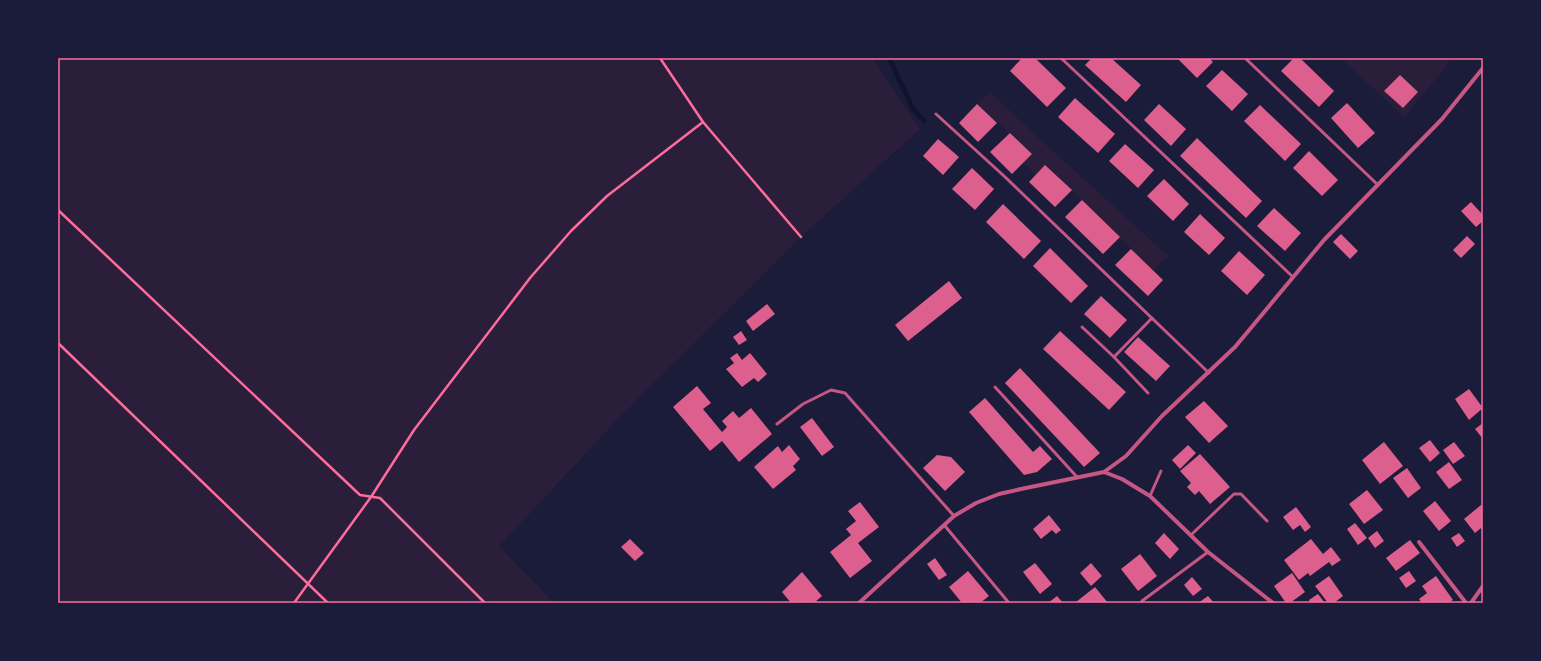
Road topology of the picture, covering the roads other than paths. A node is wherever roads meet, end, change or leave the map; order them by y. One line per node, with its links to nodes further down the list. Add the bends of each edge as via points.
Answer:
1 (1061, 58): 6 (lane)
2 (1245, 58): 5 (lane)
3 (1483, 68): 5 (street, via 1442,119)
4 (936, 114): 7 (lane)
5 (1378, 185): 6 (street)
6 (1293, 277): 10 (street, via 1235,347)
7 (1152, 318): 9 (lane); 10 (lane)
8 (1082, 327): 9 (lane)
9 (1114, 357): 12 (lane)
10 (1209, 373): 15 (street, via 1162,416 1126,456)
11 (995, 387): 16 (lane)
12 (1148, 393)
13 (777, 424): 18 (lane, via 803,404 831,390 845,393)
14 (1161, 471): 17 (lane)
15 (1104, 472): 16 (street); 17 (street, via 1122,479)
16 (1077, 477): 18 (street, via 999,494 976,503)
17 (1150, 496): 21 (street)
18 (954, 516): 20 (street)
19 (1267, 521): 21 (lane, via 1241,494 1234,494)
20 (945, 526): 26 (street); 27 (lane)
21 (1192, 534): 23 (street)
22 (1420, 542): 29 (street)
23 (1208, 552): 25 (lane); 28 (street)
24 (1483, 586): 30 (street)
25 (1142, 601)
26 (859, 603)
27 (1009, 603)
28 (1273, 603)
29 (1466, 603)
30 (1471, 603)

